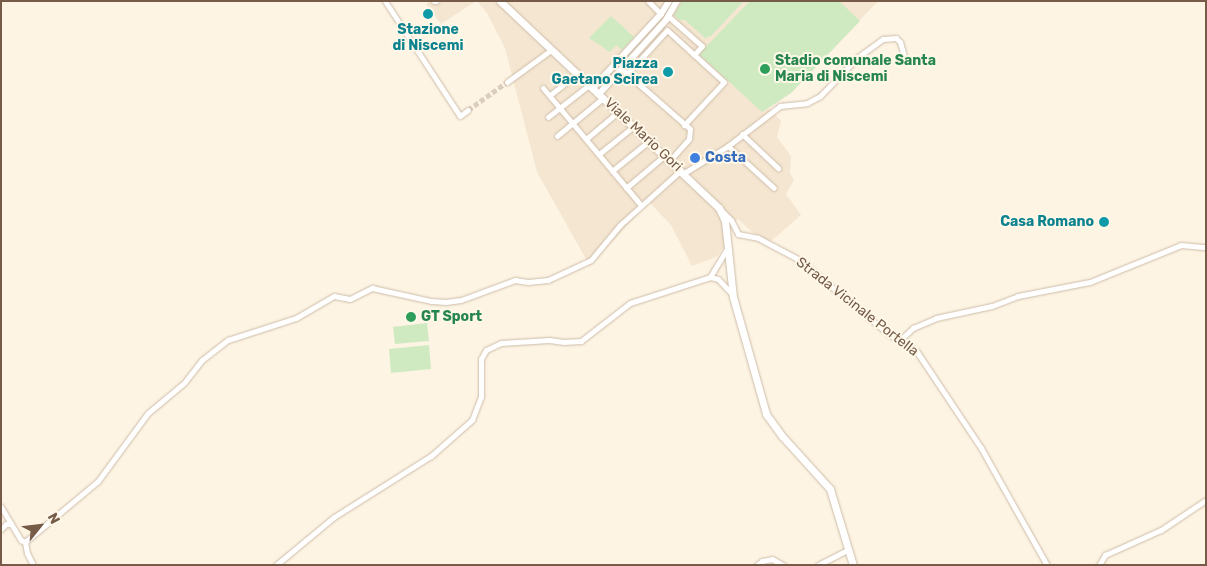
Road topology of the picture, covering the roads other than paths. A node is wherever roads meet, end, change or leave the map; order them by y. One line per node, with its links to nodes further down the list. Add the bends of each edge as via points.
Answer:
1 (385, 1): 18 (street, via 460,116)
2 (500, 1): 7 (main road, Viale Mario Gori)
3 (648, 1): 6 (street)
4 (669, 1): 6 (street)
5 (677, 1): 6 (street)
6 (665, 15): 8 (street, via 702,46); 10 (street); 13 (street)
7 (552, 50): 11 (main road, Viale Mario Gori); 12 (street)
8 (694, 55): 10 (street, via 667,30); 22 (street, via 724,82)
9 (904, 56): 24 (street, via 896,38 883,39 858,57 820,96 807,104 780,106)
10 (624, 71): 16 (street); 22 (street)
11 (577, 74): 13 (main road, Viale Mario Gori); 15 (street)
12 (507, 82)
13 (591, 86): 16 (main road, Viale Mario Gori); 17 (street)
14 (544, 88): 15 (street)
15 (550, 96): 17 (street)
16 (601, 96): 19 (main road, Viale Mario Gori); 21 (street)
17 (560, 108): 20 (street); 21 (street)
18 (468, 110)
19 (618, 112): 23 (main road, Viale Mario Gori); 26 (street)
20 (548, 117)
21 (573, 123): 25 (street); 26 (street)
22 (684, 125): 30 (street, via 690,129 689,139)
23 (634, 126): 27 (main road, Viale Mario Gori); 29 (street)
24 (742, 134): 28 (street); 31 (street)
25 (557, 136)
26 (586, 139): 29 (street)
27 (649, 141): 30 (main road, Viale Mario Gori); 32 (street)
28 (728, 146): 33 (street); 35 (street)
29 (599, 154): 32 (street)
30 (668, 158): 33 (main road, Viale Mario Gori); 34 (street)
31 (778, 168)
32 (612, 171): 34 (street)
33 (682, 172): 36 (street); 37 (main road, Viale Mario Gori)
34 (626, 188): 36 (street)
35 (774, 188)
36 (641, 205): 47 (street, via 591,260 548,280 515,280 461,300 446,302 372,288 350,299 334,296 296,318 228,340 202,360 184,383 148,413 98,481)
37 (719, 208): 38 (main road, via 725,221); 42 (street, Strada Vicinale Portella, via 731,220 738,234 758,238 798,259)
38 (728, 247): 40 (street); 41 (main road)
39 (1206, 247): 42 (street, via 1181,245 1090,282 1018,296 992,306 928,320)
40 (710, 277): 41 (street, via 718,279); 50 (street, via 630,303 581,341 501,343 486,350 481,359 482,397 472,420 431,456 334,517)
41 (733, 296): 48 (main road, via 766,414 830,489)
42 (900, 340): 55 (street, Strada Vicinale Portella, via 927,364 981,448)
43 (1206, 500): 56 (street, via 1161,530 1105,555)
44 (1, 507): 45 (street)
45 (11, 524): 46 (street); 47 (street, via 20,540)
46 (1, 528)
47 (25, 542): 49 (street)
48 (848, 550): 53 (street); 54 (main road)
49 (33, 565)
50 (276, 565)
51 (757, 565): 52 (street, via 772,559)
52 (783, 565)
53 (818, 565)
54 (853, 565)
55 (1046, 565)
56 (1099, 565)

